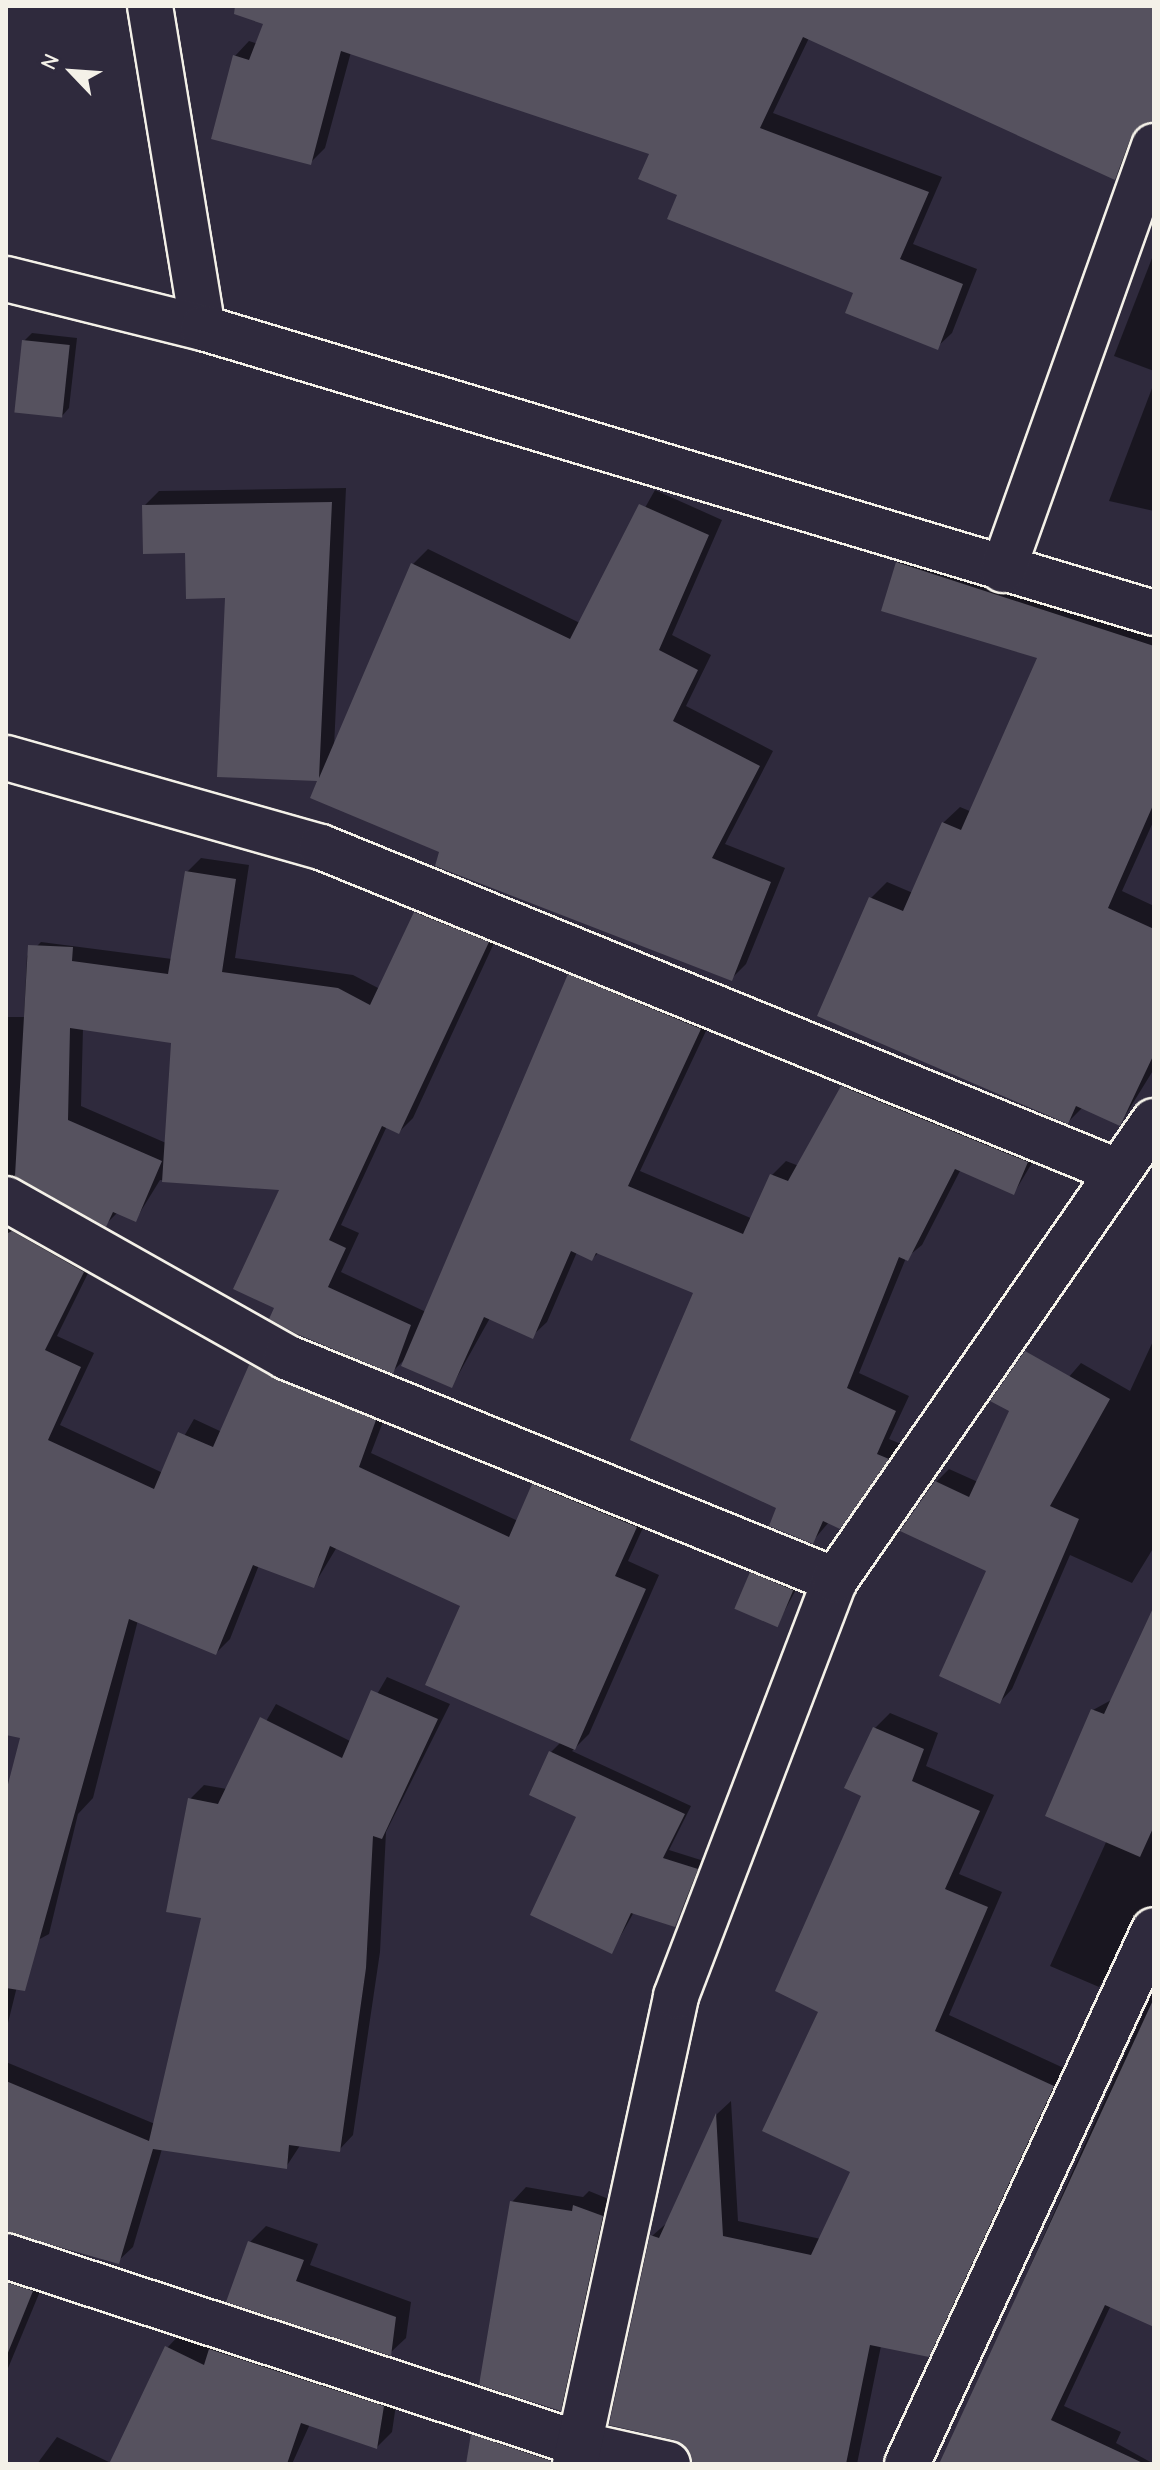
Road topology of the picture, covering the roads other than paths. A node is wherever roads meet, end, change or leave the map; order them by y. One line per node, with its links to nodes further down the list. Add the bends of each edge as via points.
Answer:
1 (150, 6): 4 (street)
2 (1154, 146): 5 (street)
3 (6, 279): 4 (street)
4 (203, 328): 5 (street)
5 (1003, 570): 6 (street)
6 (1154, 613)
7 (6, 758): 9 (street, via 321,847)
8 (1154, 1121): 9 (street)
9 (1117, 1171): 11 (street)
10 (6, 1199): 11 (street, via 286,1357)
11 (835, 1580): 14 (street, via 676,1996)
12 (1154, 1930): 16 (street)
13 (6, 2256): 14 (street)
14 (579, 2454): 15 (street)
15 (668, 2464)
16 (907, 2464)

